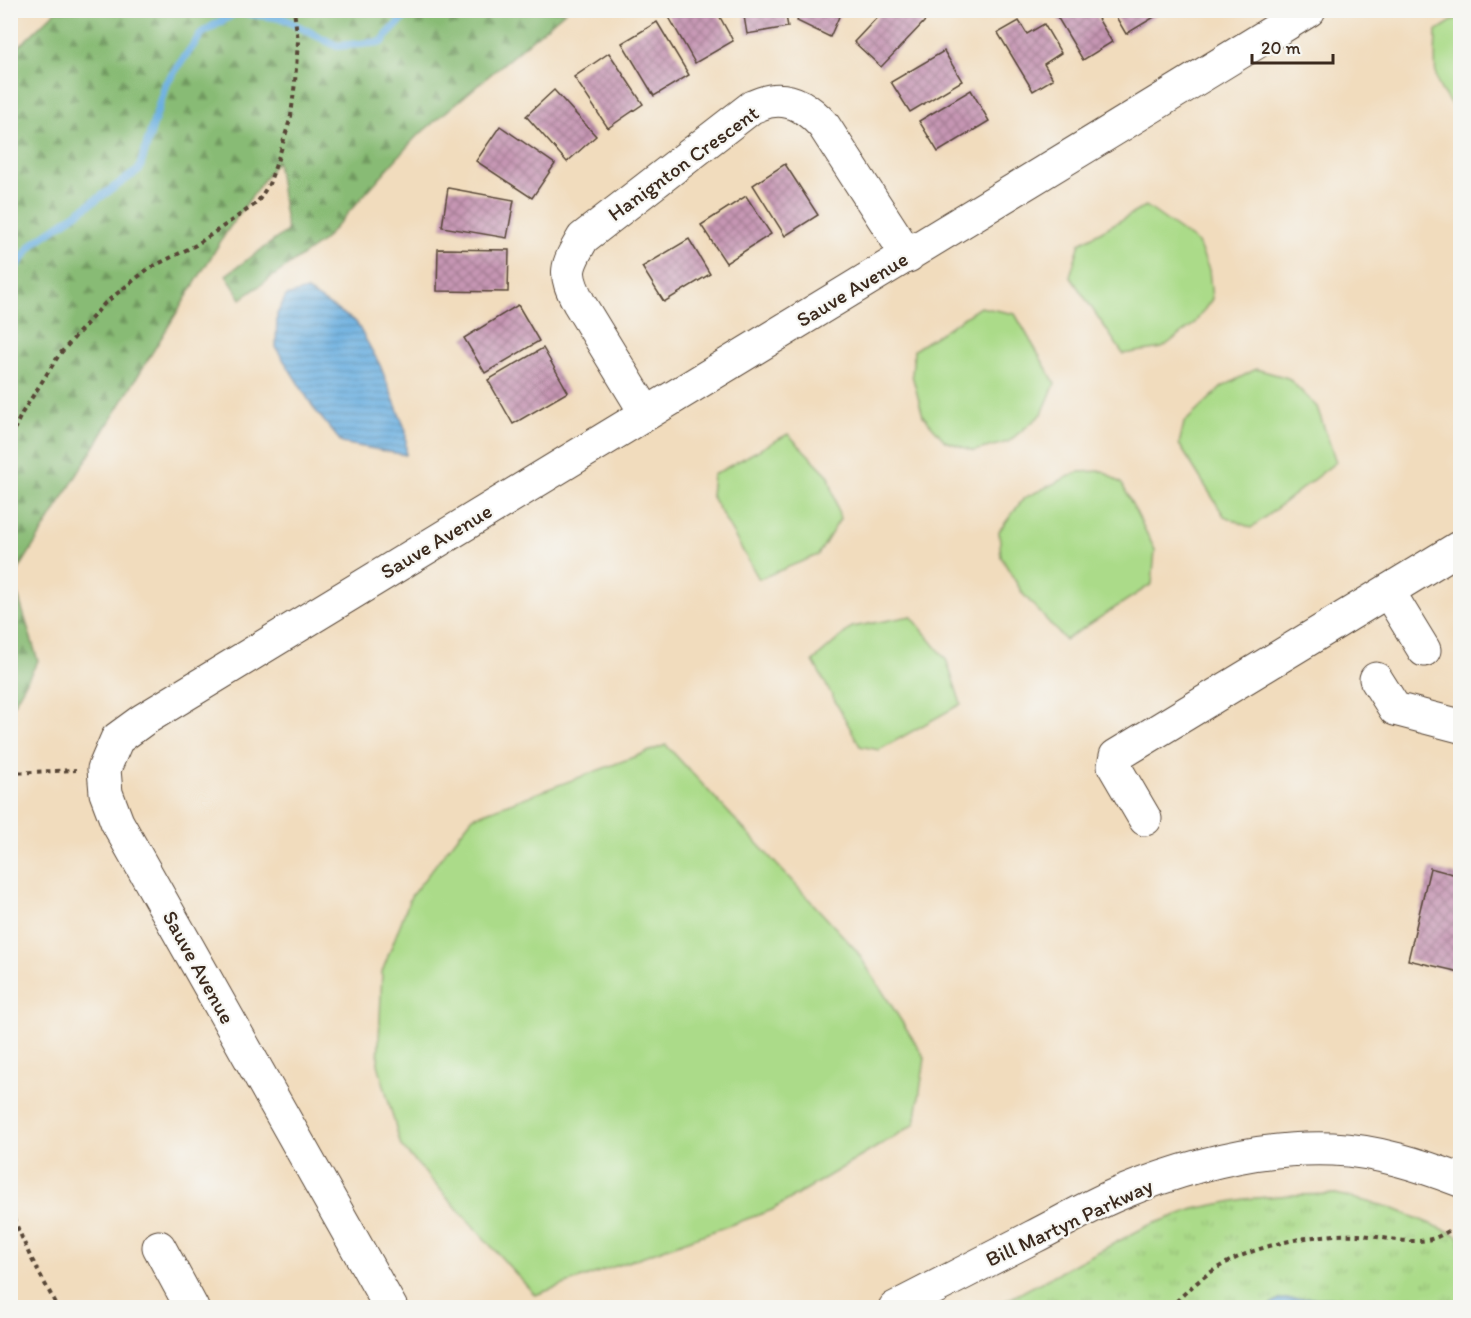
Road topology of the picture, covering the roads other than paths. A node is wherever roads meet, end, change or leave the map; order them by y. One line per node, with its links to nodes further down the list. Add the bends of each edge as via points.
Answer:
1 (1309, 10): 2 (street, Sauve Avenue)
2 (908, 256): 3 (street, Sauve Avenue); 3 (street, Hanignton Crescent, via 812,112 794,102 772,101 752,107 583,238 567,271 579,303)
3 (646, 413): 13 (street, Sauve Avenue, via 143,720 117,739 104,769 106,793 117,822)
4 (1461, 547): 5 (street)
5 (1388, 591): 6 (street); 9 (street, via 1116,756 1114,766)
6 (1424, 650)
7 (1376, 679): 8 (street, via 1395,709)
8 (1461, 726)
9 (1145, 819)
10 (1461, 1180): 14 (street, Bill Martyn Parkway, via 1385,1156 1334,1149 1242,1155 1188,1168 1116,1195)
11 (159, 1247): 12 (street)
12 (192, 1308)
13 (391, 1308)
14 (895, 1308)

